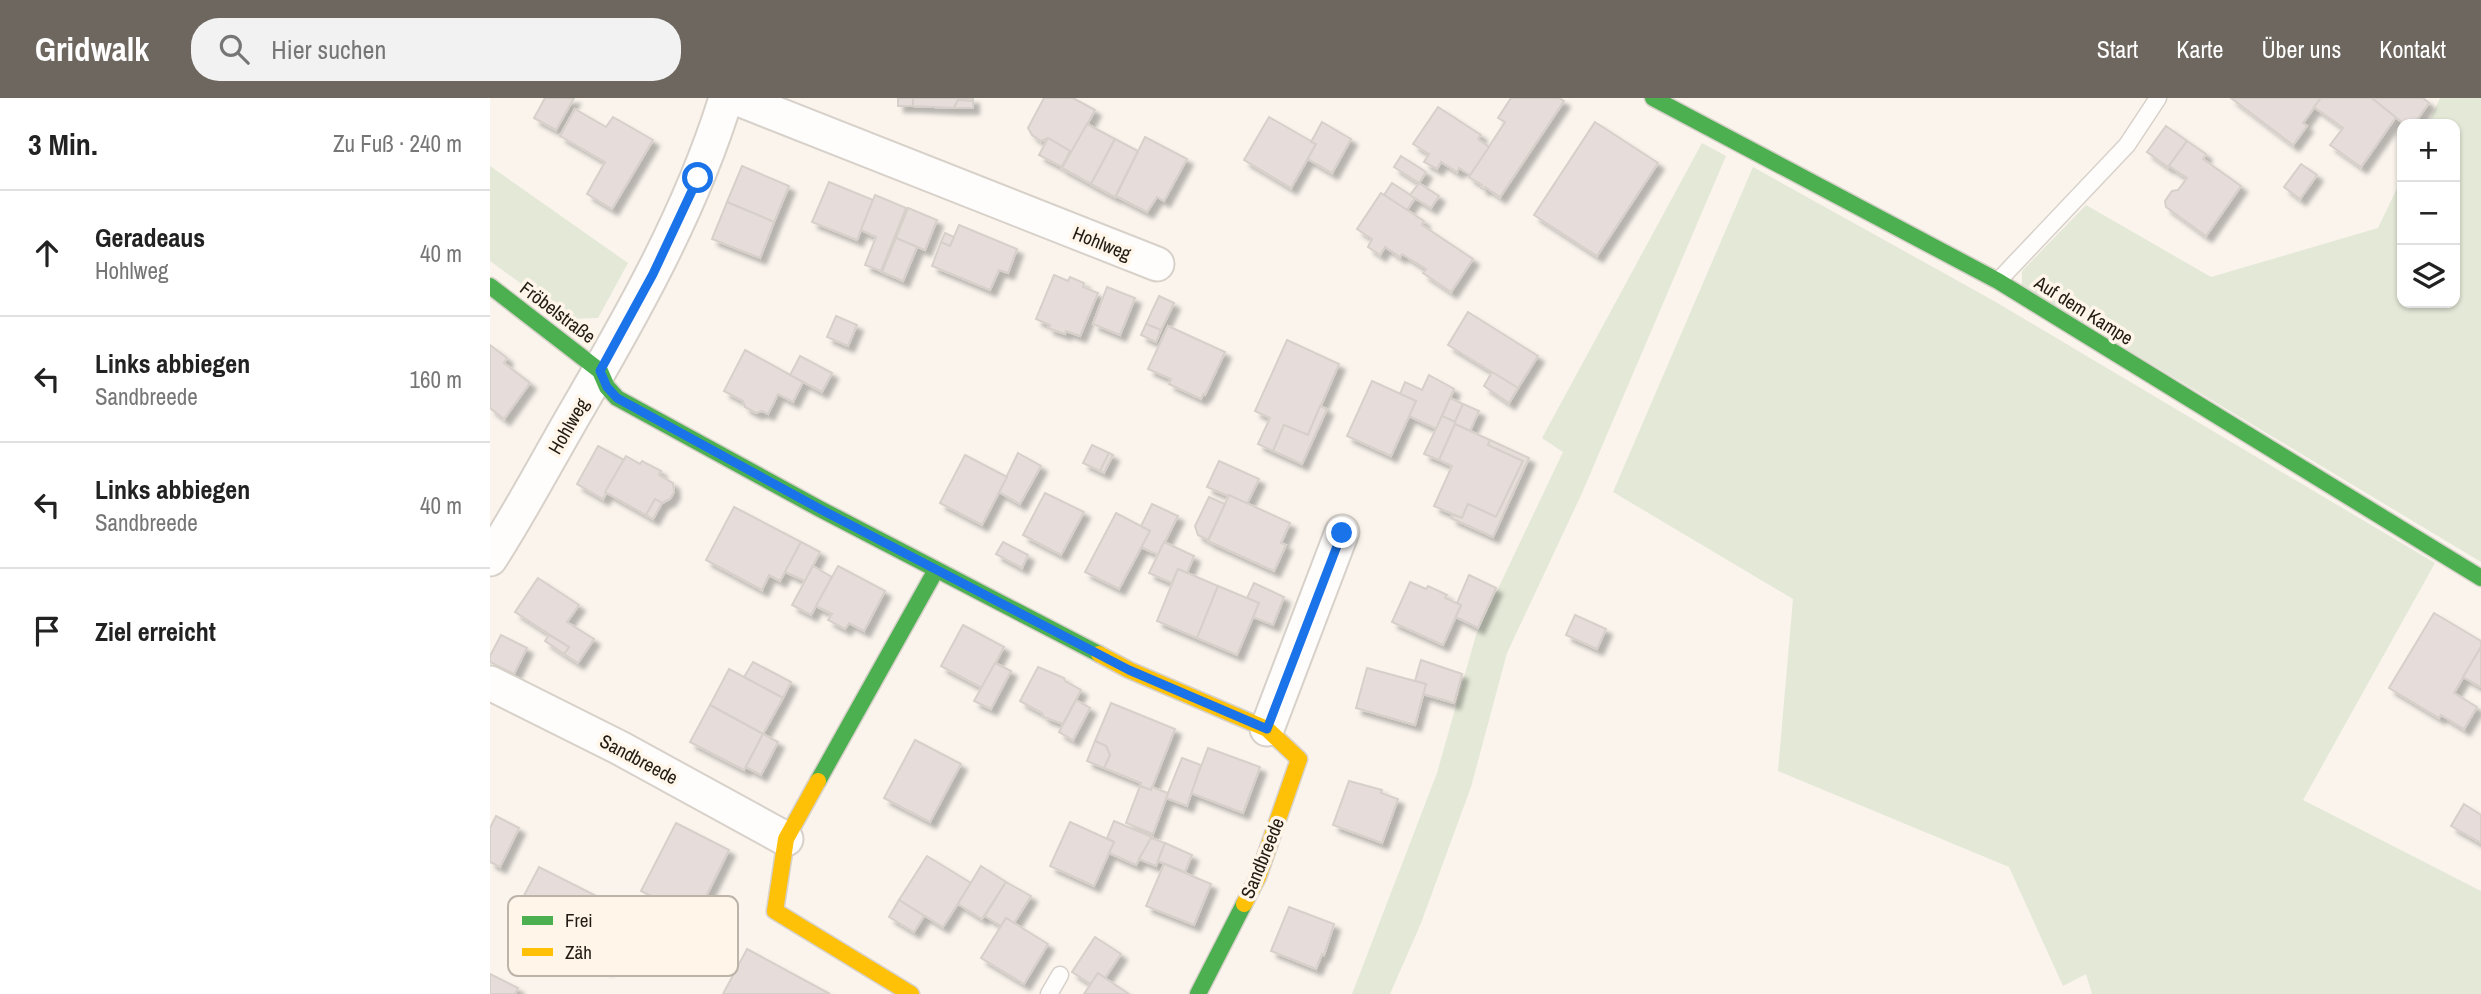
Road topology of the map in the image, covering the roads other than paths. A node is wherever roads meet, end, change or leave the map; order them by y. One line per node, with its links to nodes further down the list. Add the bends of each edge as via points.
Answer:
1 (726, 98): 8 (street, Hohlweg, via 698,178)
2 (736, 98): 5 (street, Hohlweg)
3 (1653, 98): 6 (street, Auf dem Kampe)
4 (2158, 98): 6 (lane, via 2127,145)
5 (1157, 264)
6 (1998, 281): 12 (street, Auf dem Kampe)
7 (490, 286): 8 (street, Fröbelstraße)
8 (600, 371): 10 (street, Hohlweg); 11 (street, Sandbreede, via 617,398)
9 (1342, 533): 14 (street)
10 (490, 559)
11 (936, 570): 14 (street, Sandbreede, via 1129,670); 15 (street)
12 (2481, 579)
13 (490, 683): 15 (street, Sandbreede)
14 (1267, 729): 19 (street, Sandbreede, via 1299,759 1258,877)
15 (786, 839): 17 (street, via 775,911)
16 (1060, 975): 18 (lane)
17 (911, 994)
18 (1049, 994)
19 (1198, 994)

